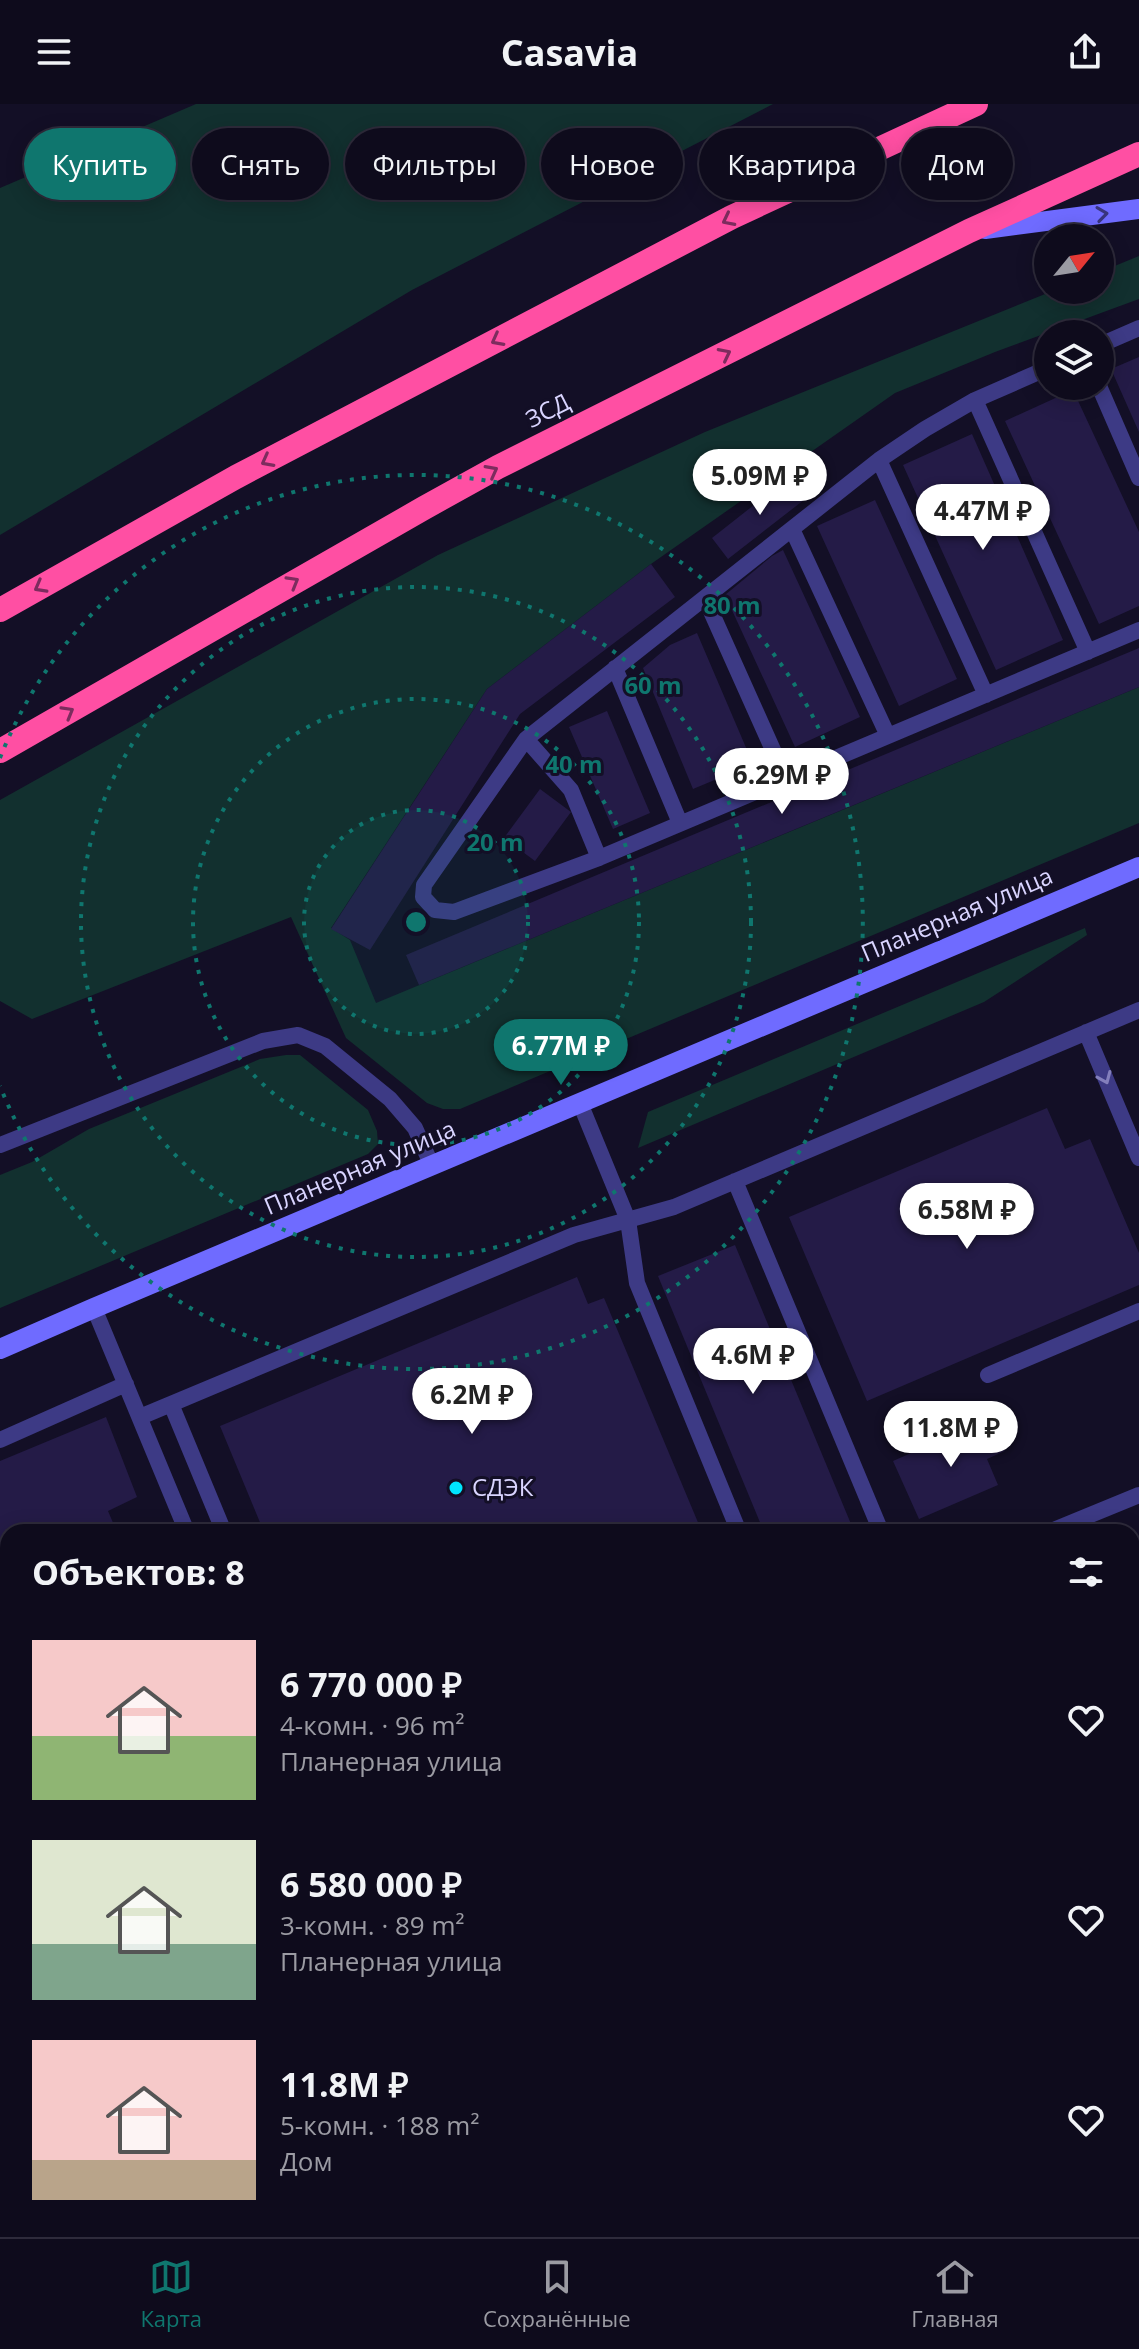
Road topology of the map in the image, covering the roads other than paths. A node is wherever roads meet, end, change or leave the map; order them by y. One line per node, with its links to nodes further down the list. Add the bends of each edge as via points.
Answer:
1 (976, 104): 14 (highway, one-way to 14, via 732,217 236,477)
2 (1139, 154): 4 (highway, ЗСД)
3 (1139, 209): 4 (main road, one-way to 3)
4 (969, 231): 21 (highway, ЗСД, one-way to 4, via 498,467)
5 (1139, 328): 6 (lane)
6 (1114, 339)
7 (1034, 374): 8 (lane)
8 (975, 400): 10 (lane); 16 (lane)
9 (1105, 400): 11 (lane)
10 (879, 460): 12 (lane); 18 (lane)
11 (1139, 478)
12 (792, 529): 13 (lane); 19 (lane)
13 (705, 598): 17 (lane); 22 (lane)
14 (0, 610)
15 (1139, 630): 16 (lane)
16 (1088, 652): 18 (lane)
17 (615, 668): 20 (lane); 23 (lane)
18 (986, 695): 19 (lane)
19 (888, 736): 22 (lane)
20 (526, 739): 24 (lane, via 571,790); 24 (lane, via 424,885 423,897 435,910 454,912)
21 (0, 751)
22 (786, 779): 23 (lane)
23 (680, 823): 24 (lane)
24 (599, 858)
25 (1139, 867): 28 (main road, Планерная улица)
26 (1139, 1010): 27 (lane)
27 (1086, 1032): 29 (lane, one-way to 29); 33 (lane)
28 (580, 1103): 32 (main road, Планерная улица); 34 (lane)
29 (1132, 1121): 31 (lane)
30 (0, 1145): 32 (lane, via 263,1041 298,1035 325,1046 390,1099 415,1128)
31 (1139, 1158)
32 (432, 1166): 35 (main road, Планерная улица)
33 (735, 1181): 34 (lane); 47 (lane)
34 (628, 1220): 40 (lane, via 574,1235); 46 (lane, via 637,1283)
35 (94, 1308): 37 (main road, Планерная улица); 39 (lane)
36 (1139, 1311): 38 (lane)
37 (0, 1349)
38 (988, 1375)
39 (126, 1384): 41 (lane); 42 (lane)
40 (171, 1404): 41 (lane); 45 (lane)
41 (140, 1417): 44 (lane)
42 (0, 1440)
43 (1139, 1495): 48 (lane)
44 (184, 1524)
45 (221, 1524)
46 (736, 1524)
47 (878, 1524)
48 (1068, 1524)

